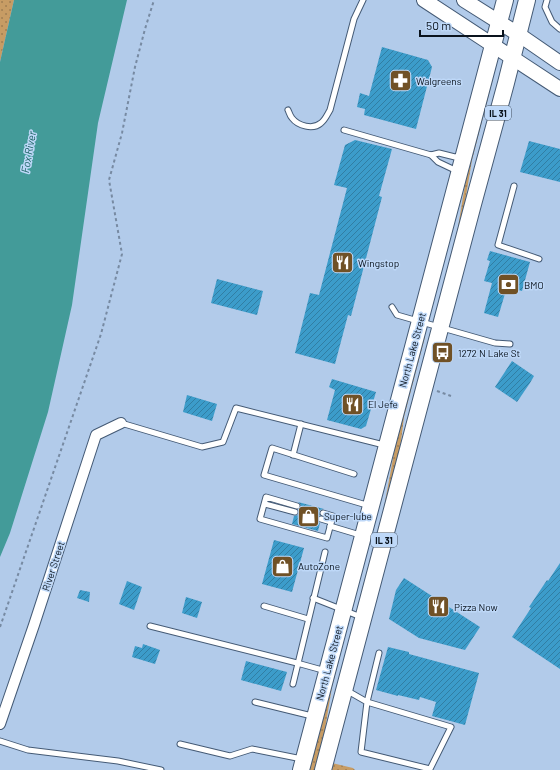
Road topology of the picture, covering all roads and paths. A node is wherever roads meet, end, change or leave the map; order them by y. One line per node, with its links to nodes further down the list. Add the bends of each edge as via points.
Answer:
1 (154, 0): 48 (path, via 135,67 110,180 122,254 101,334)
2 (363, 0): 15 (lane, via 354,19 326,118 310,127 292,118)
3 (424, 0): 11 (main road)
4 (464, 0): 8 (main road)
5 (505, 0): 8 (main road, North Lake Street)
6 (527, 0): 10 (main road, IL 31)
7 (547, 0): 9 (lane, via 545,7 552,22)
8 (499, 22): 10 (main road); 11 (main road, North Lake Street)
9 (560, 29)
10 (518, 34): 12 (main road, IL 31); 13 (main road)
11 (493, 45): 12 (main road); 18 (main road, North Lake Street)
12 (512, 58): 14 (main road); 24 (main road, IL 31)
13 (560, 63)
14 (560, 89)
15 (288, 110)
16 (344, 130): 17 (lane)
17 (431, 154): 18 (lane, via 455,157); 19 (lane, via 438,162)
18 (464, 154): 19 (main road, North Lake Street)
19 (459, 173): 23 (main road, North Lake Street)
20 (514, 186): 21 (lane, via 498,245)
21 (539, 259)
22 (392, 307): 23 (lane, via 397,315)
23 (419, 321): 24 (lane); 30 (main road, North Lake Street)
24 (441, 327): 25 (lane, via 495,343); 45 (main road, IL 31)
25 (510, 344)
26 (437, 391): 27 (path)
27 (451, 396)
28 (122, 424): 29 (lane, via 202,447 223,442 236,408); 57 (street, River Street, via 96,435)
29 (301, 424): 30 (lane); 31 (lane)
30 (387, 446): 35 (main road, North Lake Street)
31 (292, 455): 32 (lane); 35 (lane, via 272,448 264,475)
32 (354, 474)
33 (265, 504): 34 (lane, via 266,497); 36 (lane); 39 (lane, via 260,519 327,538)
34 (297, 506)
35 (371, 506): 40 (main road, North Lake Street)
36 (295, 512)
37 (323, 513): 39 (lane, via 333,516)
38 (321, 519): 39 (lane)
39 (330, 524): 40 (lane)
40 (363, 536): 44 (main road, North Lake Street)
41 (325, 552): 42 (lane)
42 (313, 598): 44 (lane); 46 (lane)
43 (264, 606): 46 (lane)
44 (344, 610): 45 (lane); 51 (main road, North Lake Street)
45 (364, 618): 53 (main road, IL 31)
46 (308, 619): 50 (lane)
47 (150, 626): 50 (lane)
48 (0, 627)
49 (379, 653): 55 (lane)
50 (297, 663): 51 (lane); 52 (lane)
51 (327, 671): 56 (main road, North Lake Street)
52 (293, 684)
53 (345, 689): 55 (lane); 62 (main road, IL 31)
54 (255, 702): 56 (lane)
55 (367, 702): 55 (lane, via 360,752 430,769 451,727)
56 (315, 717): 60 (main road, North Lake Street)
57 (0, 724)
58 (0, 741): 61 (lane, via 28,750 118,761)
59 (180, 744): 60 (lane, via 230,756 252,749)
60 (302, 765)
61 (161, 770)
62 (324, 770)

